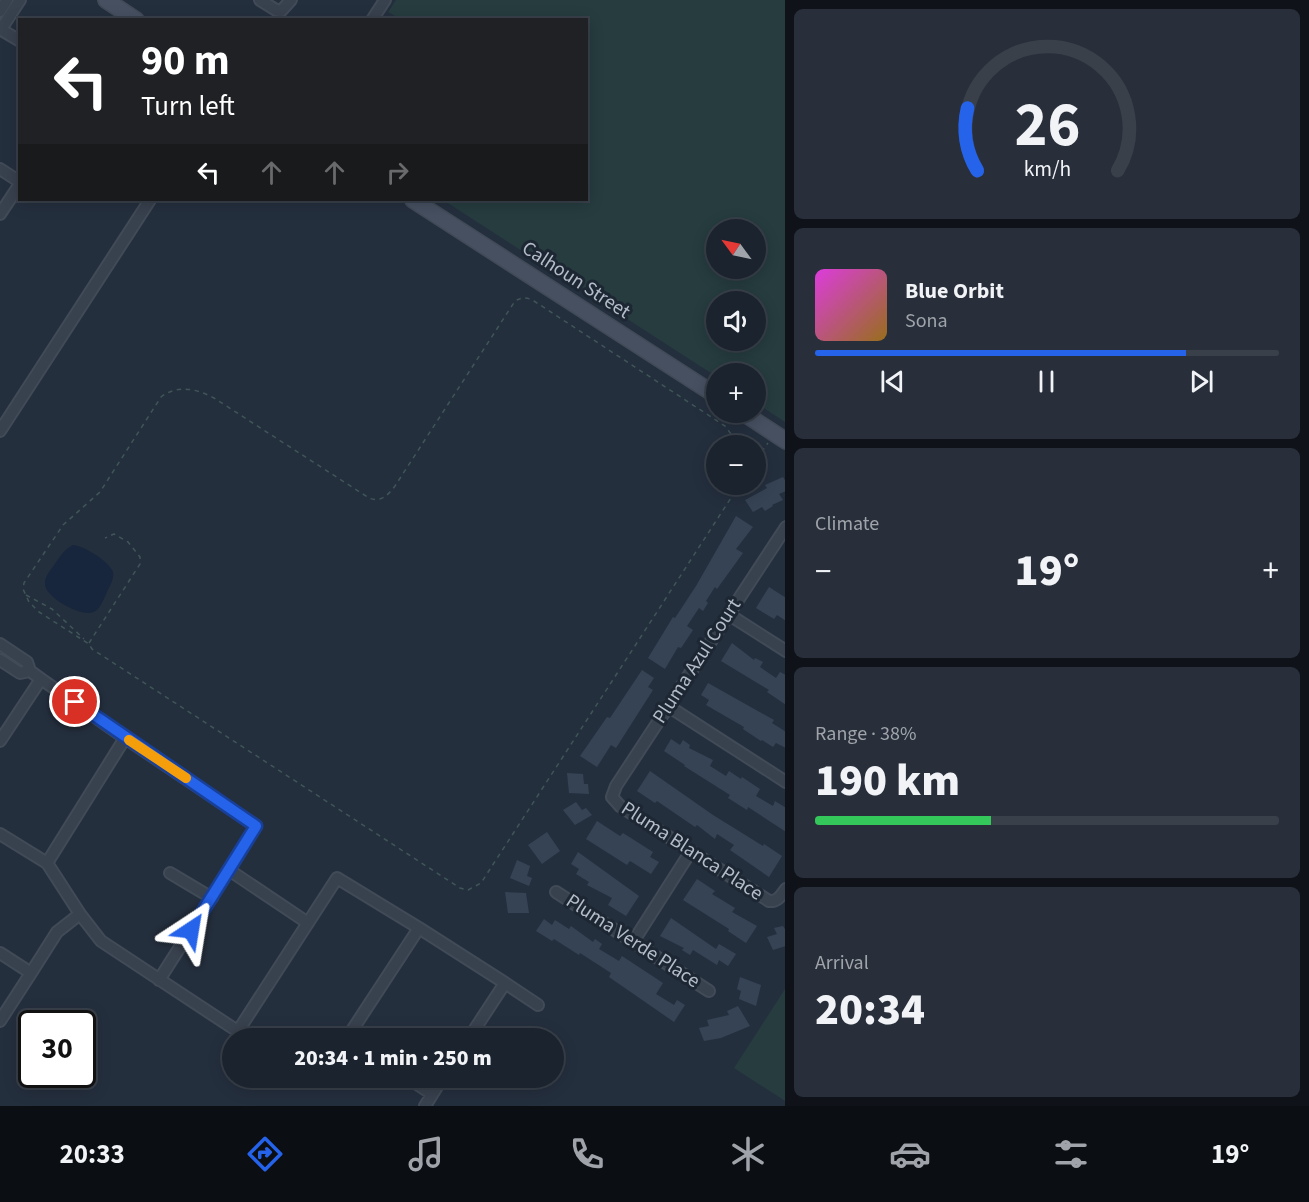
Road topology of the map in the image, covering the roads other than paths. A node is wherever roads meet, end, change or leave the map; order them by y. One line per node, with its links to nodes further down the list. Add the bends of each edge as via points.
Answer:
1 (7, 0): 7 (street)
2 (20, 0): 10 (street)
3 (106, 0): 8 (street)
4 (260, 0): 5 (street, via 276,10)
5 (291, 0)
6 (385, 0): 9 (street)
7 (0, 11)
8 (133, 18)
9 (373, 18)
10 (0, 29): 11 (street)
11 (18, 40)
12 (0, 169): 13 (street)
13 (18, 182)
14 (18, 186): 17 (street)
15 (149, 201): 20 (street)
16 (415, 201): 18 (street, Calhoun Street)
17 (0, 214)
18 (706, 389)
19 (759, 423): 21 (street)
20 (0, 431)
21 (785, 440)
22 (785, 528): 23 (street, Pluma Azul Court)
23 (728, 614): 25 (street); 30 (street, Pluma Azul Court)
24 (0, 644): 26 (street)
25 (785, 650)
26 (12, 652): 27 (street); 28 (street, via 27,662)
27 (2, 662): 28 (street, via 20,673)
28 (30, 671): 29 (street)
29 (41, 679): 31 (street); 32 (street)
30 (668, 706): 33 (street); 34 (street, Pluma Azul Court)
31 (125, 738): 37 (street); 38 (street, via 256,826)
32 (0, 741)
33 (785, 781)
34 (612, 797): 36 (street, Pluma Blanca Place)
35 (0, 834): 37 (street)
36 (691, 851): 40 (street, Pluma Blanca Place, via 763,897 774,901); 46 (street)
37 (47, 863): 43 (street)
38 (229, 870): 42 (street); 44 (street)
39 (171, 873): 42 (street)
40 (785, 890)
41 (556, 892): 46 (street, Pluma Verde Place)
42 (212, 898): 49 (street)
43 (80, 914): 48 (street, via 57,932); 49 (street, via 101,941)
44 (308, 923): 45 (street, via 338,878); 55 (street)
45 (419, 928): 50 (street); 56 (street)
46 (633, 942): 51 (street, Pluma Verde Place)
47 (0, 953): 48 (street)
48 (31, 973): 53 (street)
49 (159, 980): 54 (street)
50 (504, 983): 52 (street); 57 (street)
51 (709, 991)
52 (538, 1005)
53 (0, 1021)
54 (232, 1028)
55 (241, 1028)
56 (354, 1028)
57 (475, 1028)
58 (423, 1088): 60 (street)
59 (436, 1088): 60 (street)
60 (432, 1094): 61 (street)
61 (424, 1106)

